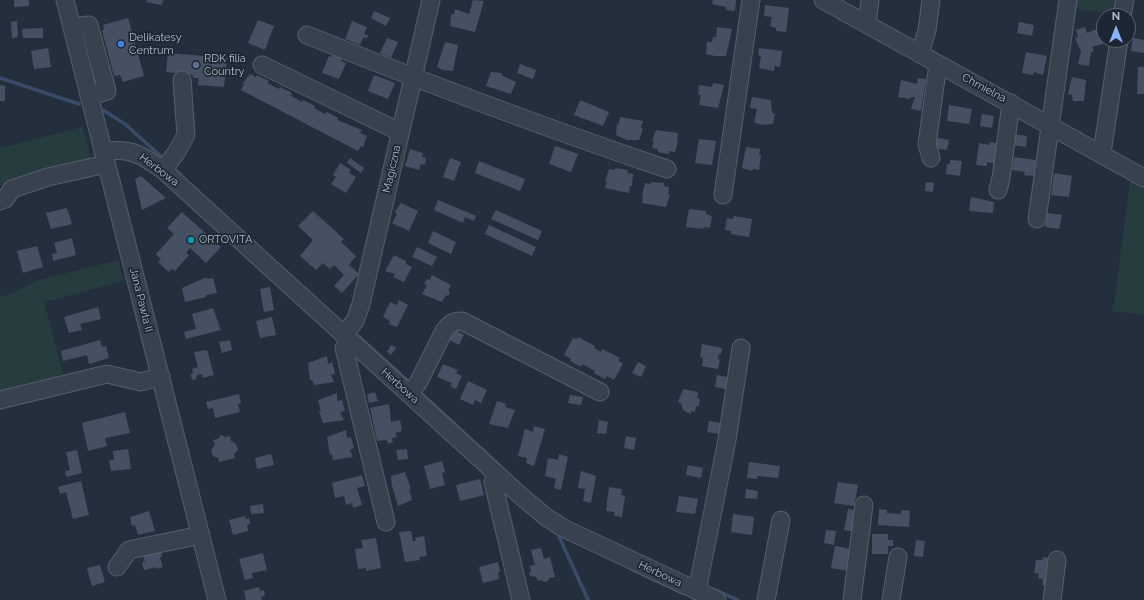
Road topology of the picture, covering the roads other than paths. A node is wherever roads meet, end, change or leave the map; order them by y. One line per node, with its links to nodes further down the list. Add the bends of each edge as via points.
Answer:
1 (66, 0): 20 (street, Jana Pawła II)
2 (431, 0): 14 (street, Magiczna)
3 (751, 0): 26 (street)
4 (823, 0): 8 (street, Chmielna)
5 (870, 0): 8 (street)
6 (931, 0): 11 (street, via 927,30)
7 (1068, 0): 17 (street)
8 (867, 23): 11 (street, Chmielna)
9 (307, 35): 14 (street)
10 (1118, 48): 19 (street)
11 (920, 54): 12 (street, Chmielna)
12 (938, 64): 16 (street, Chmielna); 21 (street, via 927,144)
13 (262, 65): 18 (street)
14 (413, 78): 18 (street, Magiczna); 22 (street)
15 (182, 80): 23 (street, via 186,135)
16 (1011, 103): 17 (street, Chmielna); 25 (street)
17 (1050, 124): 19 (street, Chmielna); 28 (street)
18 (400, 132): 29 (street, Magiczna, via 361,304)
19 (1102, 153): 24 (street, Chmielna)
20 (105, 158): 23 (street, Herbowa, via 128,151 141,154); 27 (street, Herbowa, via 12,189 6,199); 31 (street, Jana Pawła II)
21 (931, 158)
22 (667, 169)
23 (163, 170): 29 (street, Herbowa)
24 (1144, 178)
25 (998, 190)
26 (723, 194)
27 (0, 200)
28 (1037, 219)
29 (347, 336): 33 (street, Herbowa); 38 (street, via 344,348)
30 (741, 348): 43 (street, via 727,440)
31 (161, 376): 34 (street, via 141,382 107,374); 39 (street, Jana Pawła II)
32 (600, 392): 33 (street, via 462,321 455,321 449,324 418,383)
33 (409, 394): 35 (street, Herbowa)
34 (0, 400)
35 (496, 473): 43 (street, Herbowa, via 546,517 563,528); 45 (street, via 493,482)
36 (864, 505): 48 (street)
37 (781, 520): 47 (street)
38 (386, 522)
39 (201, 535): 42 (street, via 129,550); 44 (street, Jana Pawła II)
40 (898, 557): 49 (street)
41 (1057, 560): 50 (street)
42 (117, 567)
43 (697, 591): 46 (street, Herbowa)
44 (217, 600)
45 (522, 600)
46 (716, 600)
47 (766, 600)
48 (852, 600)
49 (891, 600)
50 (1052, 600)

